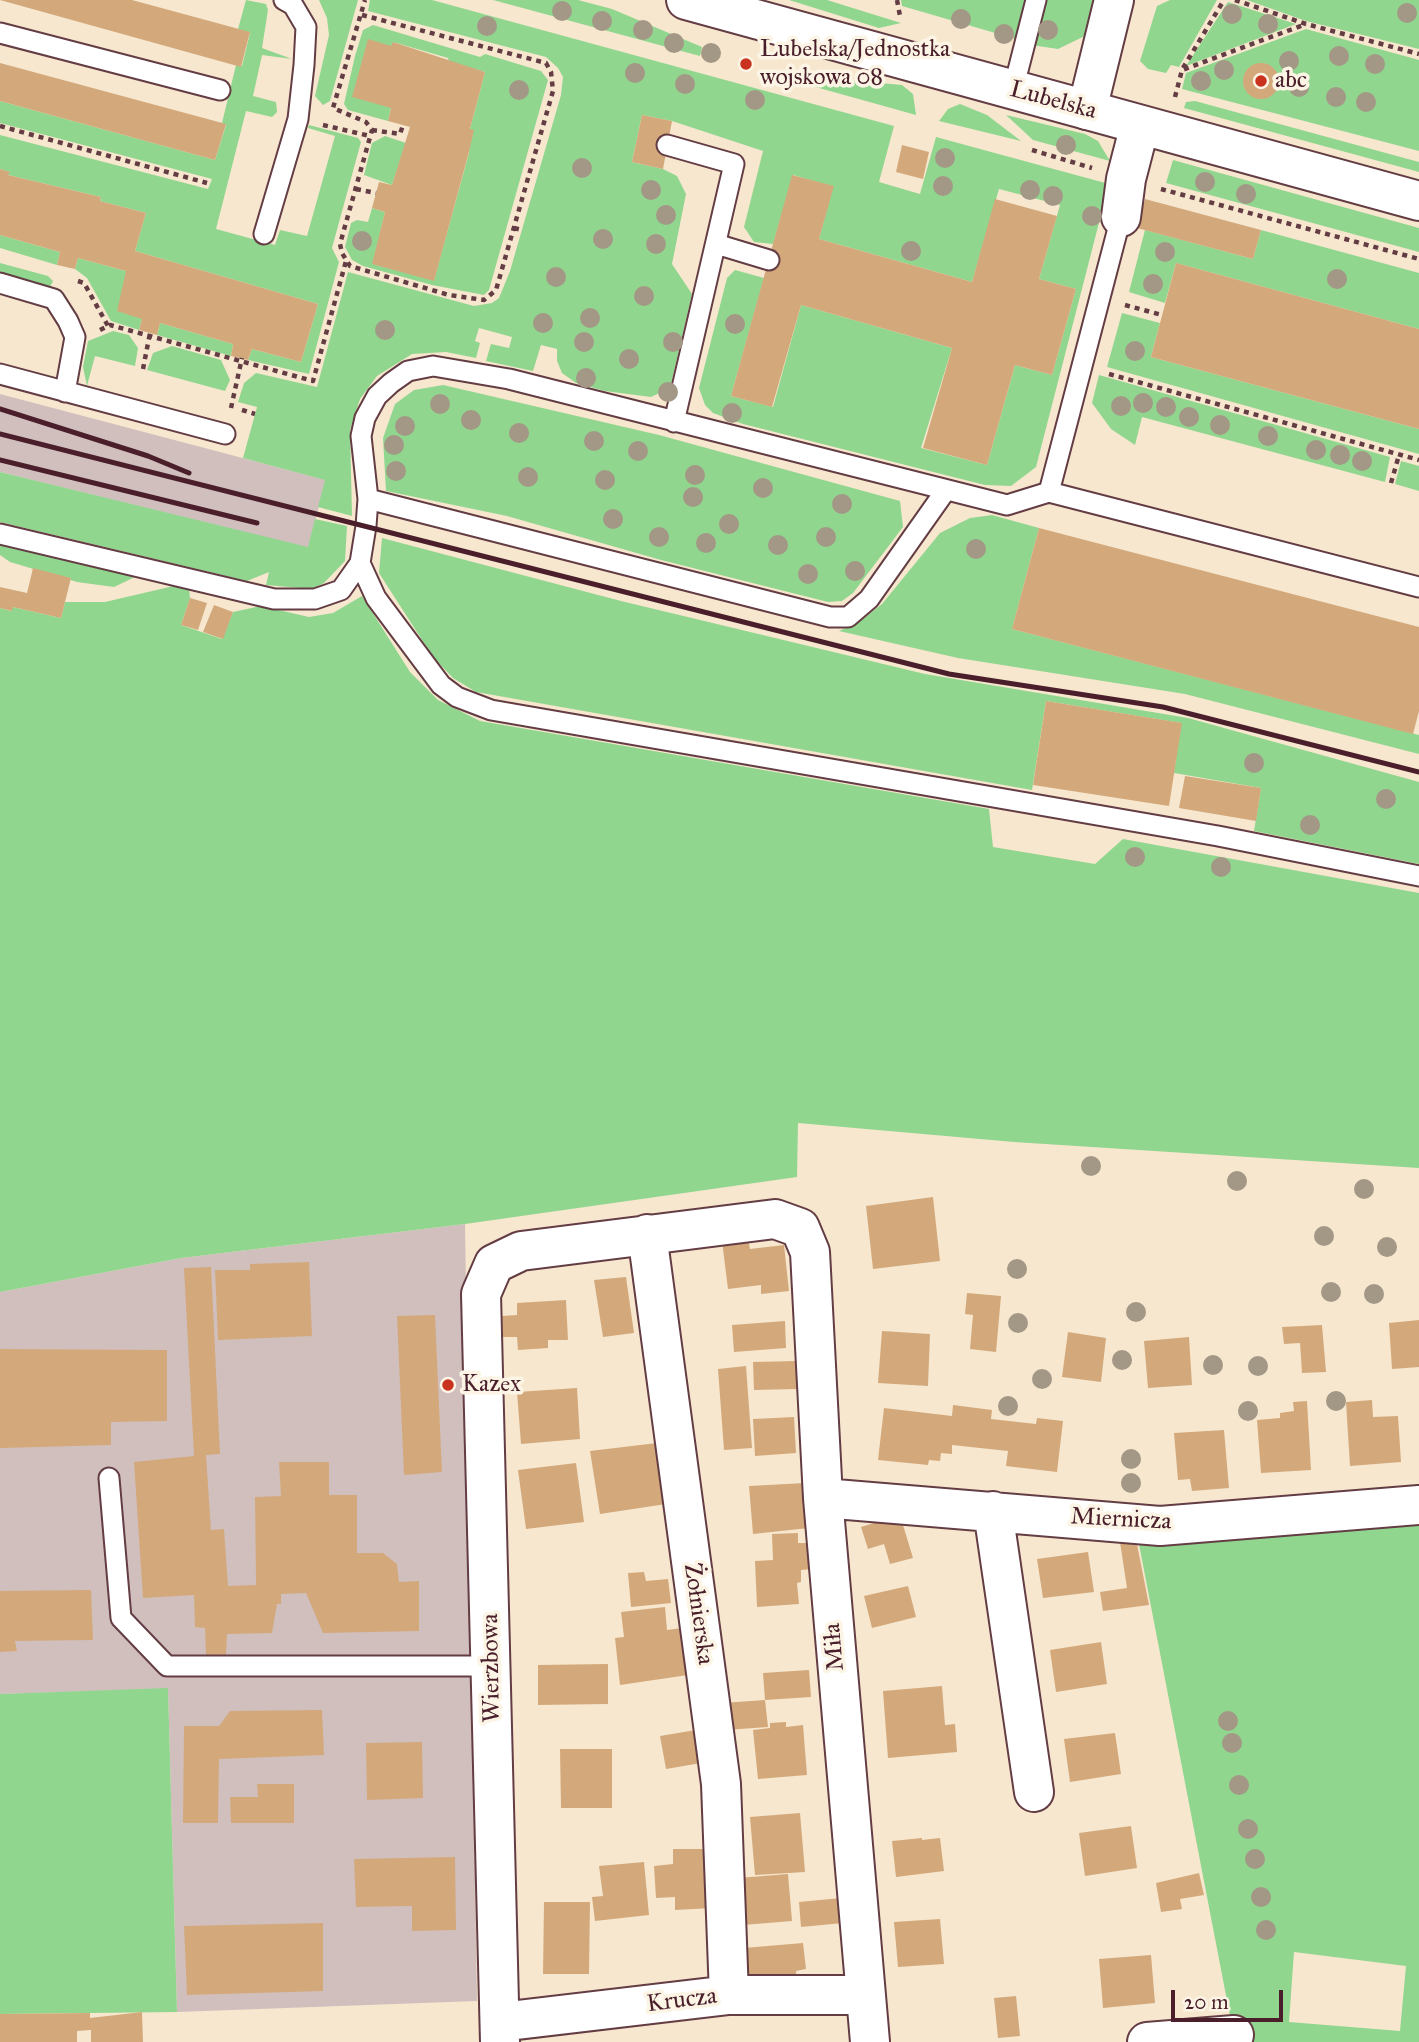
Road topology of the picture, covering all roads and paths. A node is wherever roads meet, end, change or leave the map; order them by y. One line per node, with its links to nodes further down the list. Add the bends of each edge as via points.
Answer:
1 (284, 0): 19 (lane, via 299,12 307,34)
2 (365, 0): 9 (path)
3 (686, 0): 16 (street, Lubelska)
4 (897, 0): 10 (path)
5 (1036, 0): 16 (lane)
6 (1114, 0): 18 (street)
7 (1224, 0): 14 (path)
8 (1235, 0): 11 (path)
9 (362, 15): 23 (path, via 333,108 366,122); 32 (path, via 546,63 554,80 553,91)
10 (900, 16)
11 (1306, 24): 13 (path); 14 (path)
12 (0, 33): 15 (lane)
13 (1419, 54)
14 (1182, 70): 17 (path)
15 (220, 90)
16 (1013, 90): 18 (street, Lubelska)
17 (1177, 91)
18 (1087, 110): 21 (street, Lubelska)
19 (298, 119): 23 (path); 34 (lane)
20 (403, 125): 23 (path, via 400,135)
21 (1140, 125): 26 (street); 30 (street, Lubelska)
22 (0, 127): 27 (path)
23 (371, 133): 28 (path)
24 (667, 145): 35 (lane, via 734,163)
25 (1032, 150): 26 (path)
26 (1126, 179): 31 (street); 36 (path)
27 (207, 183)
28 (356, 189): 29 (path); 37 (path, via 340,244)
29 (376, 194)
30 (1419, 201)
31 (1121, 217): 55 (lane)
32 (514, 228): 33 (path); 37 (path, via 496,290 484,300 412,284)
33 (522, 230)
34 (264, 234)
35 (716, 244): 38 (lane); 49 (lane)
36 (1419, 259)
37 (346, 261): 44 (path, via 313,381)
38 (769, 261)
39 (0, 283): 48 (lane, via 54,299 68,321 75,337)
40 (1118, 315): 41 (path, via 1121,304)
41 (1162, 315)
42 (94, 332): 43 (path, via 110,325)
43 (150, 335): 44 (path); 45 (path)
44 (242, 360): 50 (path)
45 (143, 369)
46 (1103, 372): 51 (path)
47 (0, 374): 48 (lane)
48 (65, 392): 50 (lane)
49 (674, 422): 54 (lane); 56 (lane, via 473,372 433,366 408,371 377,396 365,418 361,436)
50 (225, 434)
51 (1399, 455): 52 (path); 53 (path)
52 (1419, 460)
53 (1391, 483)
54 (946, 490): 55 (lane, via 1007,505); 56 (lane, via 869,599 848,617 830,617)
55 (1049, 492): 59 (lane)
56 (368, 499): 58 (lane)
57 (0, 534): 58 (lane, via 274,600 315,600 341,590)
58 (360, 563): 60 (lane, via 376,598 441,685 457,697 491,710 1205,833)
59 (1419, 587)
60 (1419, 876)
61 (647, 1234): 63 (street, Miła, via 775,1219 800,1228 810,1252); 66 (street, Wierzbowa, via 521,1251 494,1264 481,1294); 69 (street, Żołnierska, via 721,1784)
62 (109, 1478): 66 (lane, via 121,1618 167,1666)
63 (823, 1499): 65 (street, Miernicza); 68 (street, Miła)
64 (1419, 1504): 65 (street, Miernicza, via 1169,1517)
65 (993, 1511): 67 (street)
66 (492, 1667): 70 (street, Wierzbowa)
67 (1034, 1792)
68 (864, 1995): 69 (street, Krucza); 72 (street, Miła)
69 (729, 1996): 70 (street, Krucza)
70 (500, 2032)
71 (1234, 2035): 73 (street)
72 (870, 2042)
73 (1147, 2042)

